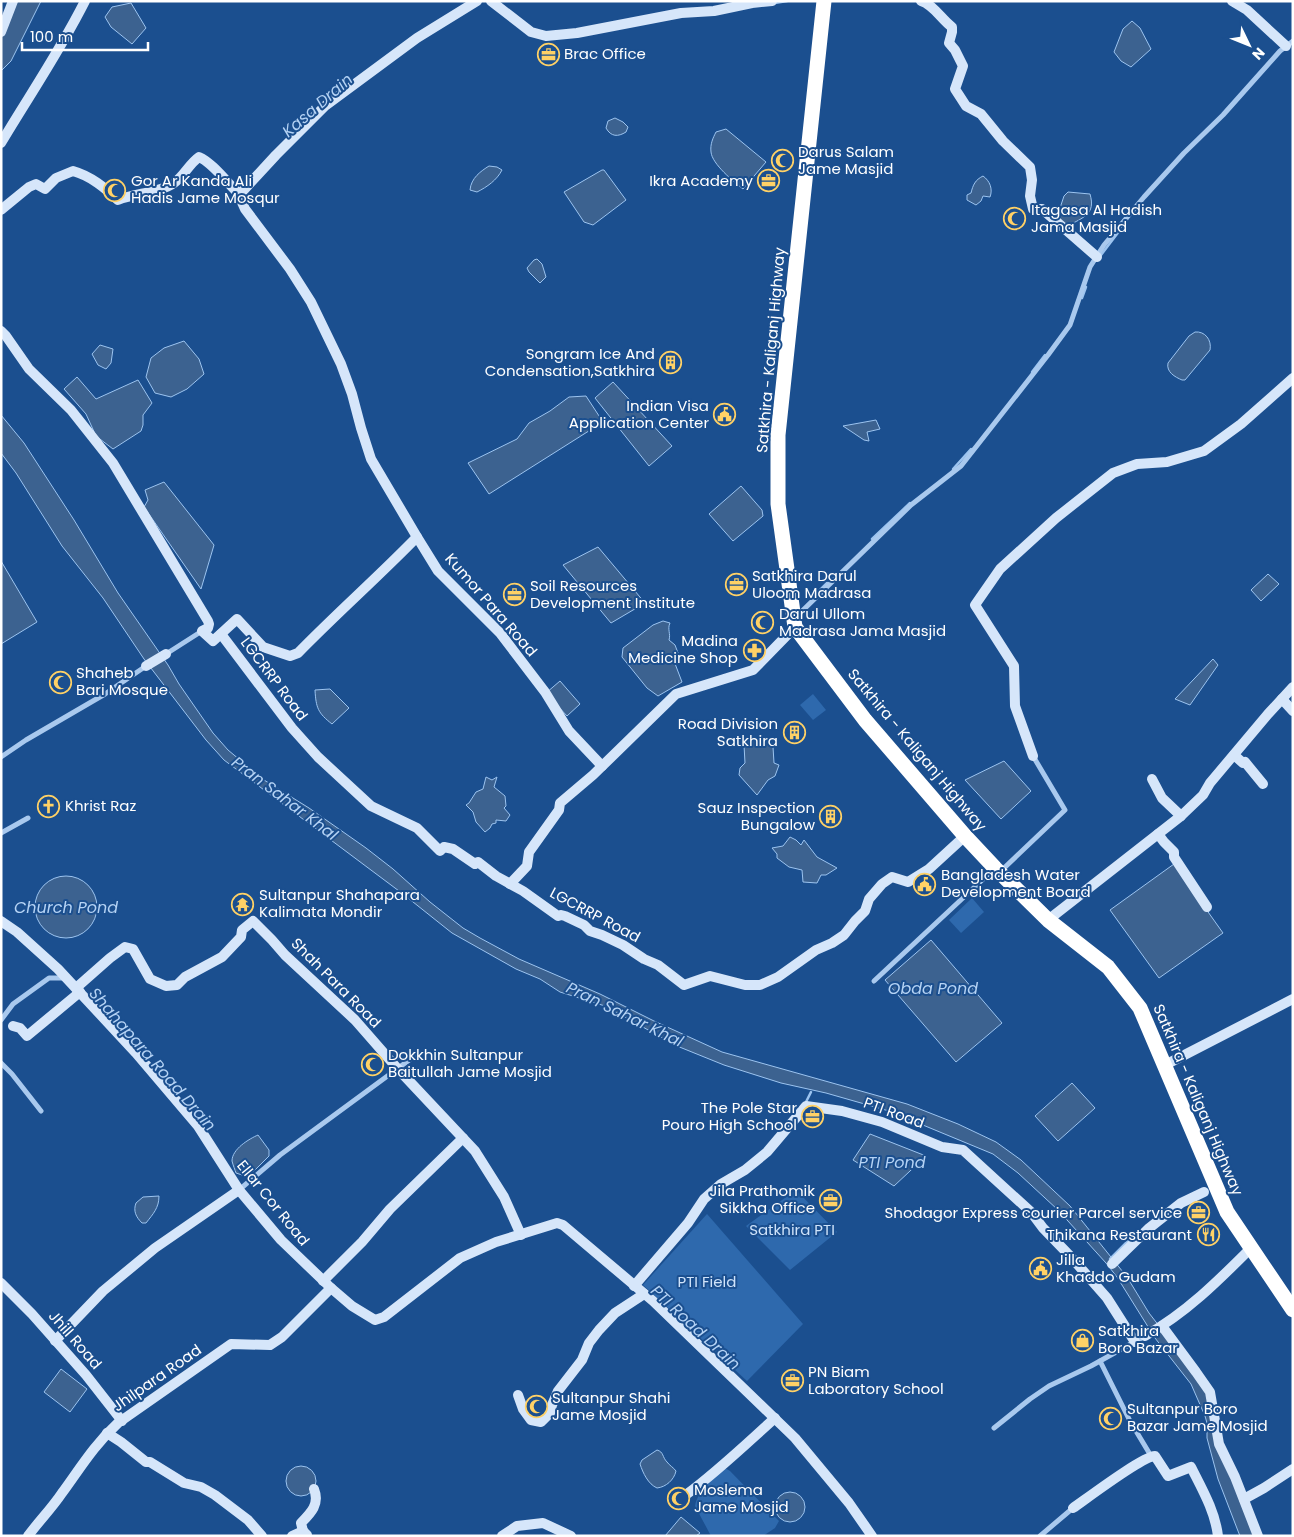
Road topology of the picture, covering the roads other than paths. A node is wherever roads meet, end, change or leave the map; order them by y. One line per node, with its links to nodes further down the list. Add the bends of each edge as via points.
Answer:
1 (13, 1): 9 (street)
2 (85, 1): 11 (street)
3 (477, 1): 12 (street, via 417,38 326,106)
4 (491, 1): 5 (street, via 531,32 546,36)
5 (772, 1)
6 (824, 1): 18 (highway, Satkhira - Kaliganj Highway, via 778,435 778,504)
7 (921, 1): 14 (street, via 952,27 949,43 963,66 955,89 966,106 981,114 1002,141 1030,167 1033,209 1042,209)
8 (1232, 1): 10 (street)
9 (1, 32)
10 (1290, 44): 14 (street, via 1144,196)
11 (1, 143)
12 (240, 195): 13 (street, Kumor Para Road, via 198,157 184,174 162,190 118,200 88,177 74,171 56,178 45,189 36,184 29,186); 17 (street, Kumor Para Road, via 245,209 311,302 341,364 371,459)
13 (1, 210)
14 (1097, 257): 18 (street, via 1090,267 1070,325 961,466 911,505 798,615)
15 (1, 331): 19 (street, via 29,369 71,410 117,469 208,620 208,628)
16 (1293, 378): 27 (street, via 1241,424 1204,451 1167,462 1137,464 1113,473 1056,518 1000,569 975,605 1014,666 1015,706)
17 (416, 537): 20 (street, via 298,653 290,656 263,647 237,619); 29 (street, Kumor Para Road, via 438,571 500,633 545,692 569,731)
18 (795, 627): 29 (street, via 753,670 676,694); 36 (highway, Satkhira - Kaliganj Highway, via 871,726)
19 (202, 631): 20 (street, via 213,640); 21 (street)
20 (221, 634): 38 (street, LGCRRP Road, via 292,728 371,806 417,828 440,851 444,847 453,849)
21 (166, 654): 22 (street)
22 (146, 666): 28 (street)
23 (1293, 687): 24 (street)
24 (1282, 700): 25 (street); 26 (street)
25 (1293, 711)
26 (1234, 755): 31 (street, via 1245,762); 32 (street, via 1203,795)
27 (1033, 756): 37 (street, via 1065,810)
28 (1, 757)
29 (602, 766): 38 (street, via 560,803 560,810 529,852 527,866)
30 (1152, 779): 32 (street, via 1162,798)
31 (1263, 784)
32 (1181, 816): 35 (street)
33 (28, 818): 34 (street)
34 (1, 833)
35 (1158, 834): 39 (street, via 1174,852 1174,857); 40 (street)
36 (965, 836): 37 (highway, Satkhira - Kaliganj Highway); 38 (street, LGCRRP Road, via 929,869 908,882 892,877 882,884 844,935 760,985 745,985 710,976 684,985 658,965 565,916 558,916)
37 (997, 870): 40 (highway, Satkhira - Kaliganj Highway); 43 (street)
38 (510, 884)
39 (1207, 907)
40 (1048, 920): 50 (highway, Satkhira - Kaliganj Highway, via 1108,967 1140,1008)
41 (1, 921): 42 (street, Ellar Cor Road)
42 (66, 978): 44 (street, Ellar Cor Road); 46 (street, via 49,978 13,1004)
43 (874, 981)
44 (78, 990): 47 (street, via 27,1036); 51 (street, Shah Para Road, via 125,947 133,949 150,979 166,986 177,985 185,977 222,957 253,921 355,1020); 54 (street, Ellar Cor Road, via 198,1126)
45 (1293, 999): 50 (street)
46 (1, 1020)
47 (13, 1026)
48 (416, 1055): 51 (street)
49 (1, 1062): 52 (street)
50 (1164, 1065): 57 (highway, Satkhira - Kaliganj Highway, via 1227,1212)
51 (398, 1068): 53 (street, Shah Para Road); 54 (street, via 280,1155)
52 (41, 1111)
53 (463, 1138): 56 (street, Shah Para Road, via 504,1196); 59 (street)
54 (239, 1190): 59 (street, Ellar Cor Road, via 281,1240); 67 (street, via 155,1248 103,1291)
55 (1204, 1192): 58 (street, via 1181,1203)
56 (521, 1235): 61 (street, via 557,1223 563,1225); 62 (street, Ellar Cor Road, via 460,1258 384,1317 375,1320)
57 (1251, 1248): 64 (highway, Satkhira - Kaliganj Highway); 65 (street, via 1201,1296)
58 (1112, 1264)
59 (323, 1281): 62 (street, Ellar Cor Road)
60 (1, 1283): 67 (street, Jhill Road)
61 (634, 1286): 63 (street); 68 (street, PTI Road, via 688,1223 704,1199 766,1152 806,1106 842,1110 882,1122 942,1147 963,1150 1031,1212 1107,1298)
62 (331, 1288): 72 (street, Jhilpara Road, via 270,1345 231,1344)
63 (644, 1294): 70 (street, via 615,1313 599,1330 582,1360 558,1391 550,1413 541,1422 531,1420); 71 (street)
64 (1291, 1300)
65 (1162, 1326): 66 (street); 80 (street, via 1210,1392 1219,1444)
66 (1145, 1336): 68 (street)
67 (55, 1341): 72 (street, Jhill Road)
68 (1135, 1342): 69 (street)
69 (1100, 1361): 73 (street, via 1049,1386); 75 (street)
70 (518, 1395)
71 (775, 1418): 78 (street); 88 (street, via 849,1503)
72 (122, 1422): 74 (street, Jhilpara Road)
73 (994, 1428)
74 (107, 1433): 83 (street, Jhilpara Road); 84 (street, via 146,1462 184,1483 215,1495 248,1520)
75 (1150, 1456): 81 (street); 90 (street, via 1155,1456 1168,1476 1191,1467 1216,1521)
76 (1293, 1469): 80 (street)
77 (314, 1489): 82 (street, via 314,1509 301,1523)
78 (687, 1494)
79 (212, 1498): 84 (street)
80 (1244, 1499): 91 (street)
81 (1072, 1508): 89 (street)
82 (306, 1534): 85 (street)
83 (28, 1536)
84 (260, 1536)
85 (292, 1536)
86 (502, 1536): 87 (street, via 517,1526 543,1523)
87 (571, 1536)
88 (872, 1536)
89 (1040, 1536)
90 (1218, 1536)
91 (1258, 1536)

